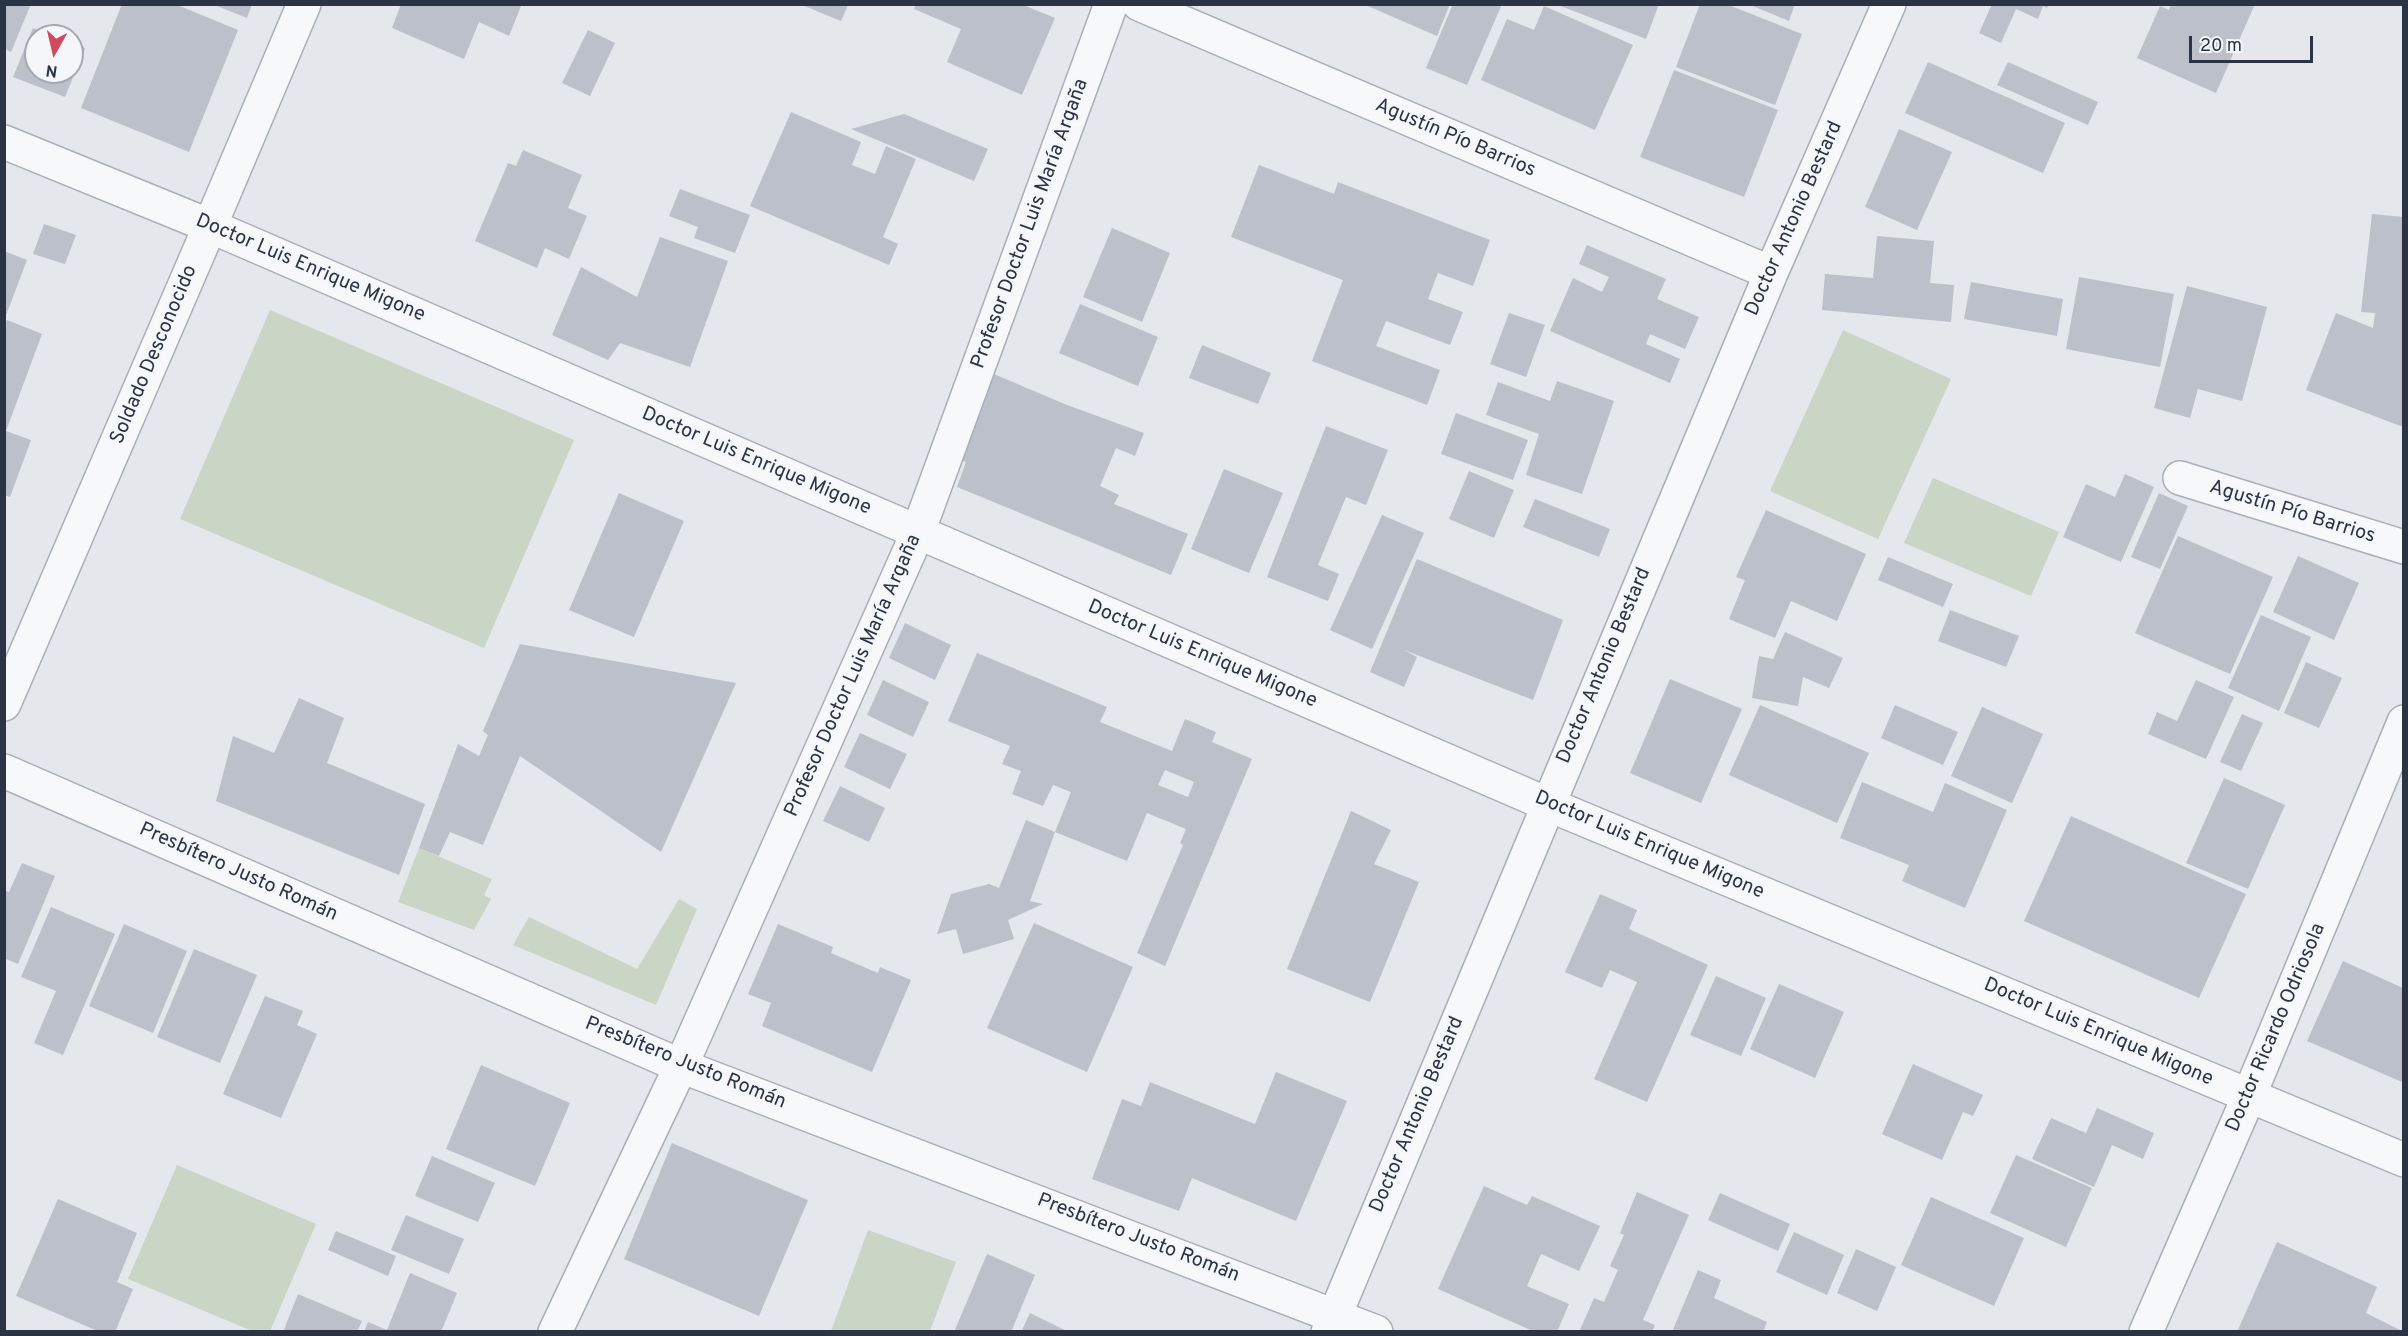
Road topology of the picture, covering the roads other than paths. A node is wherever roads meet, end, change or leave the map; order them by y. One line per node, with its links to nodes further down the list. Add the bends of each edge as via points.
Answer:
1 (304, 4): 6 (street, Soldado Desconocido)
2 (1111, 4): 9 (street, Profesor Doctor Luis María Argaña)
3 (1139, 4): 7 (street, Agustín Pío Barrios)
4 (1889, 4): 7 (street, Doctor Antonio Bestard)
5 (4, 142): 6 (street, Doctor Luis Enrique Migone)
6 (210, 226): 9 (street, Doctor Luis Enrique Migone); 11 (street, Soldado Desconocido)
7 (1771, 273): 14 (street, Doctor Antonio Bestard)
8 (2180, 478): 10 (street, Agustín Pío Barrios)
9 (918, 532): 14 (street, Doctor Luis Enrique Migone); 15 (street, Profesor Doctor Luis María Argaña)
10 (2403, 547)
11 (4, 704)
12 (2403, 723): 16 (street, Doctor Ricardo Odriosola)
13 (4, 771): 15 (street, Presbítero Justo Román)
14 (1547, 804): 16 (street, Doctor Luis Enrique Migone); 18 (street, Doctor Antonio Bestard)
15 (681, 1066): 18 (street, Presbítero Justo Román); 19 (street, Profesor Doctor Luis María Argaña)
16 (2249, 1096): 17 (street, Doctor Luis Enrique Migone); 21 (street, Doctor Ricardo Odriosola)
17 (2403, 1160)
18 (1332, 1323): 20 (street, Presbítero Justo Román)
19 (555, 1332)
20 (1376, 1332)
21 (2146, 1332)

